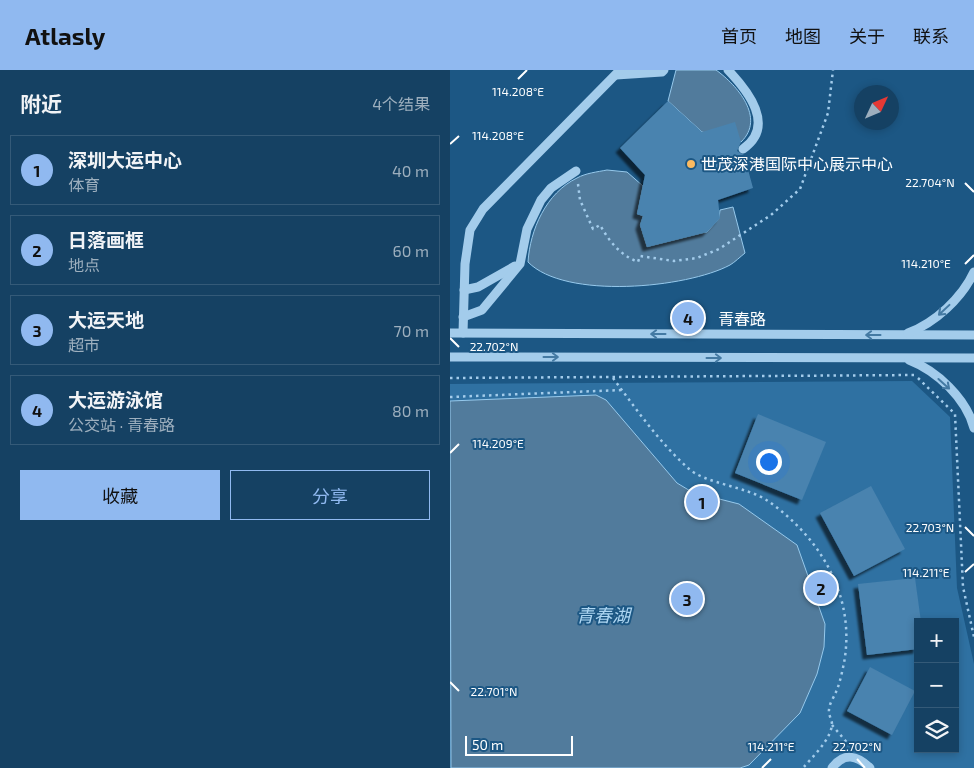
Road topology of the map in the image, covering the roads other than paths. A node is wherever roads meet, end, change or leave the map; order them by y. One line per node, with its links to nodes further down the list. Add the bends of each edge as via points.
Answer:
1 (664, 70): 3 (street)
2 (728, 70): 4 (street, via 749,92 758,116 754,142)
3 (618, 72): 8 (street, via 483,209 470,230)
4 (743, 149)
5 (576, 174): 6 (street, via 552,188 541,200 527,229)
6 (520, 264): 8 (street, via 478,287); 9 (street, via 482,310)
7 (974, 272): 12 (street, one-way to 12, via 937,316)
8 (464, 290): 9 (street)
9 (463, 317): 11 (street)
10 (450, 333): 11 (street, 青春路)
11 (463, 333): 12 (street, 青春路, one-way to 11)
12 (903, 335): 13 (street, 青春路)
13 (974, 335)
14 (450, 357): 15 (street, one-way to 15)
15 (904, 358): 16 (street); 17 (street, one-way to 17, via 918,363 946,384 966,408)
16 (974, 358)
17 (974, 428)
18 (832, 768): 19 (street, via 843,757 860,758)
19 (870, 768)

